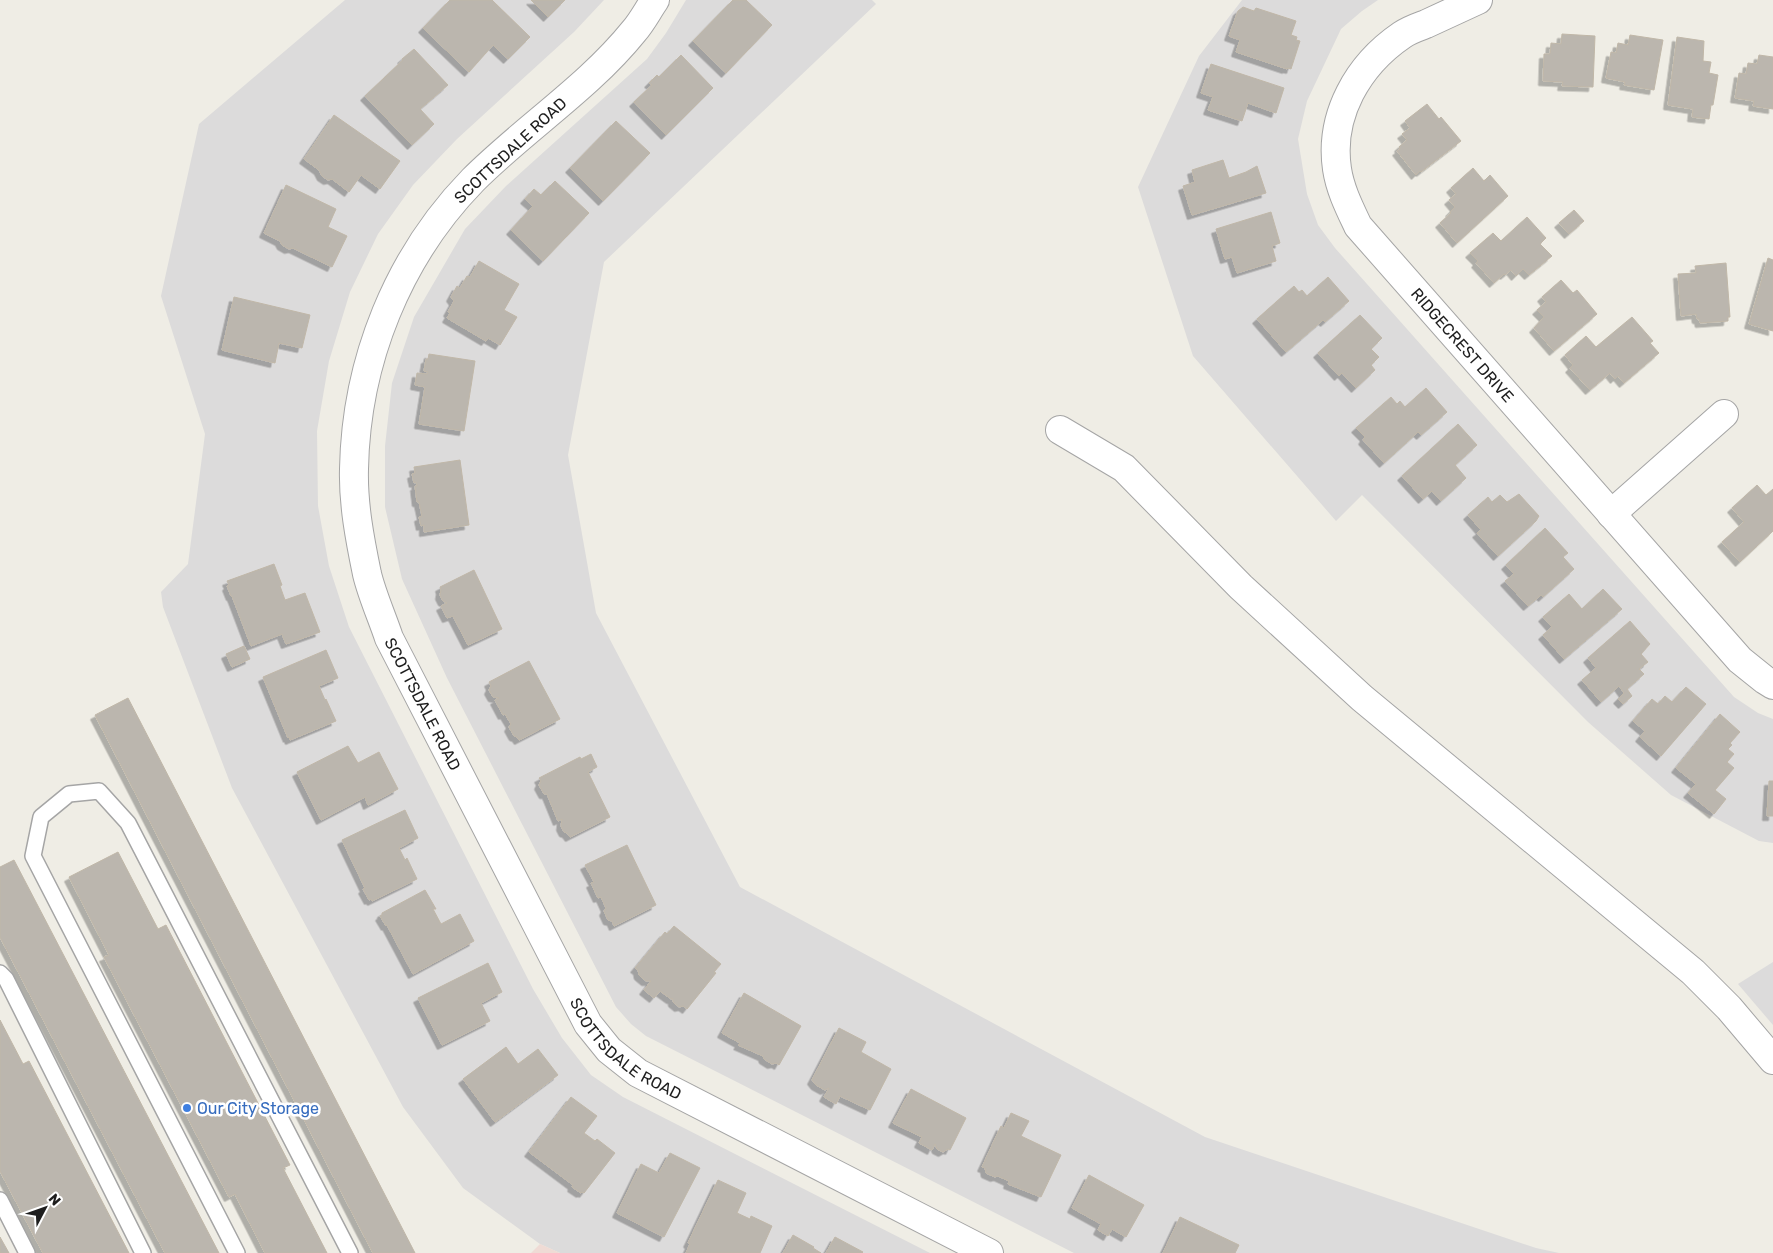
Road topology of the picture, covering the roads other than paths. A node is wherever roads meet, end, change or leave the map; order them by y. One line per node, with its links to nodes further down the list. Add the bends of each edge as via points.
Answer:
1 (655, 0): 14 (street, SCOTTSDALE ROAD, via 634,31 602,65 474,180 439,219 389,304 369,360 358,414 354,470 367,576 389,638 588,1024 609,1050 638,1073)
2 (1478, 0): 5 (street, RIDGECREST DRIVE, via 1404,34 1379,52 1359,76 1345,102 1336,134 1338,176 1344,198 1358,226)
3 (1724, 414): 5 (street)
4 (1060, 430): 8 (street, via 1124,468 1241,587 1362,698 1693,972)
5 (1611, 514): 6 (street, RIDGECREST DRIVE, via 1740,660)
6 (1773, 684)
7 (0, 973): 11 (lane, via 6,979)
8 (1773, 1060)
9 (0, 1200): 10 (lane)
10 (27, 1253)
11 (143, 1253)
12 (237, 1253): 13 (lane, via 33,856 41,817 69,794 99,791 128,823)
13 (350, 1253)
14 (989, 1253)

